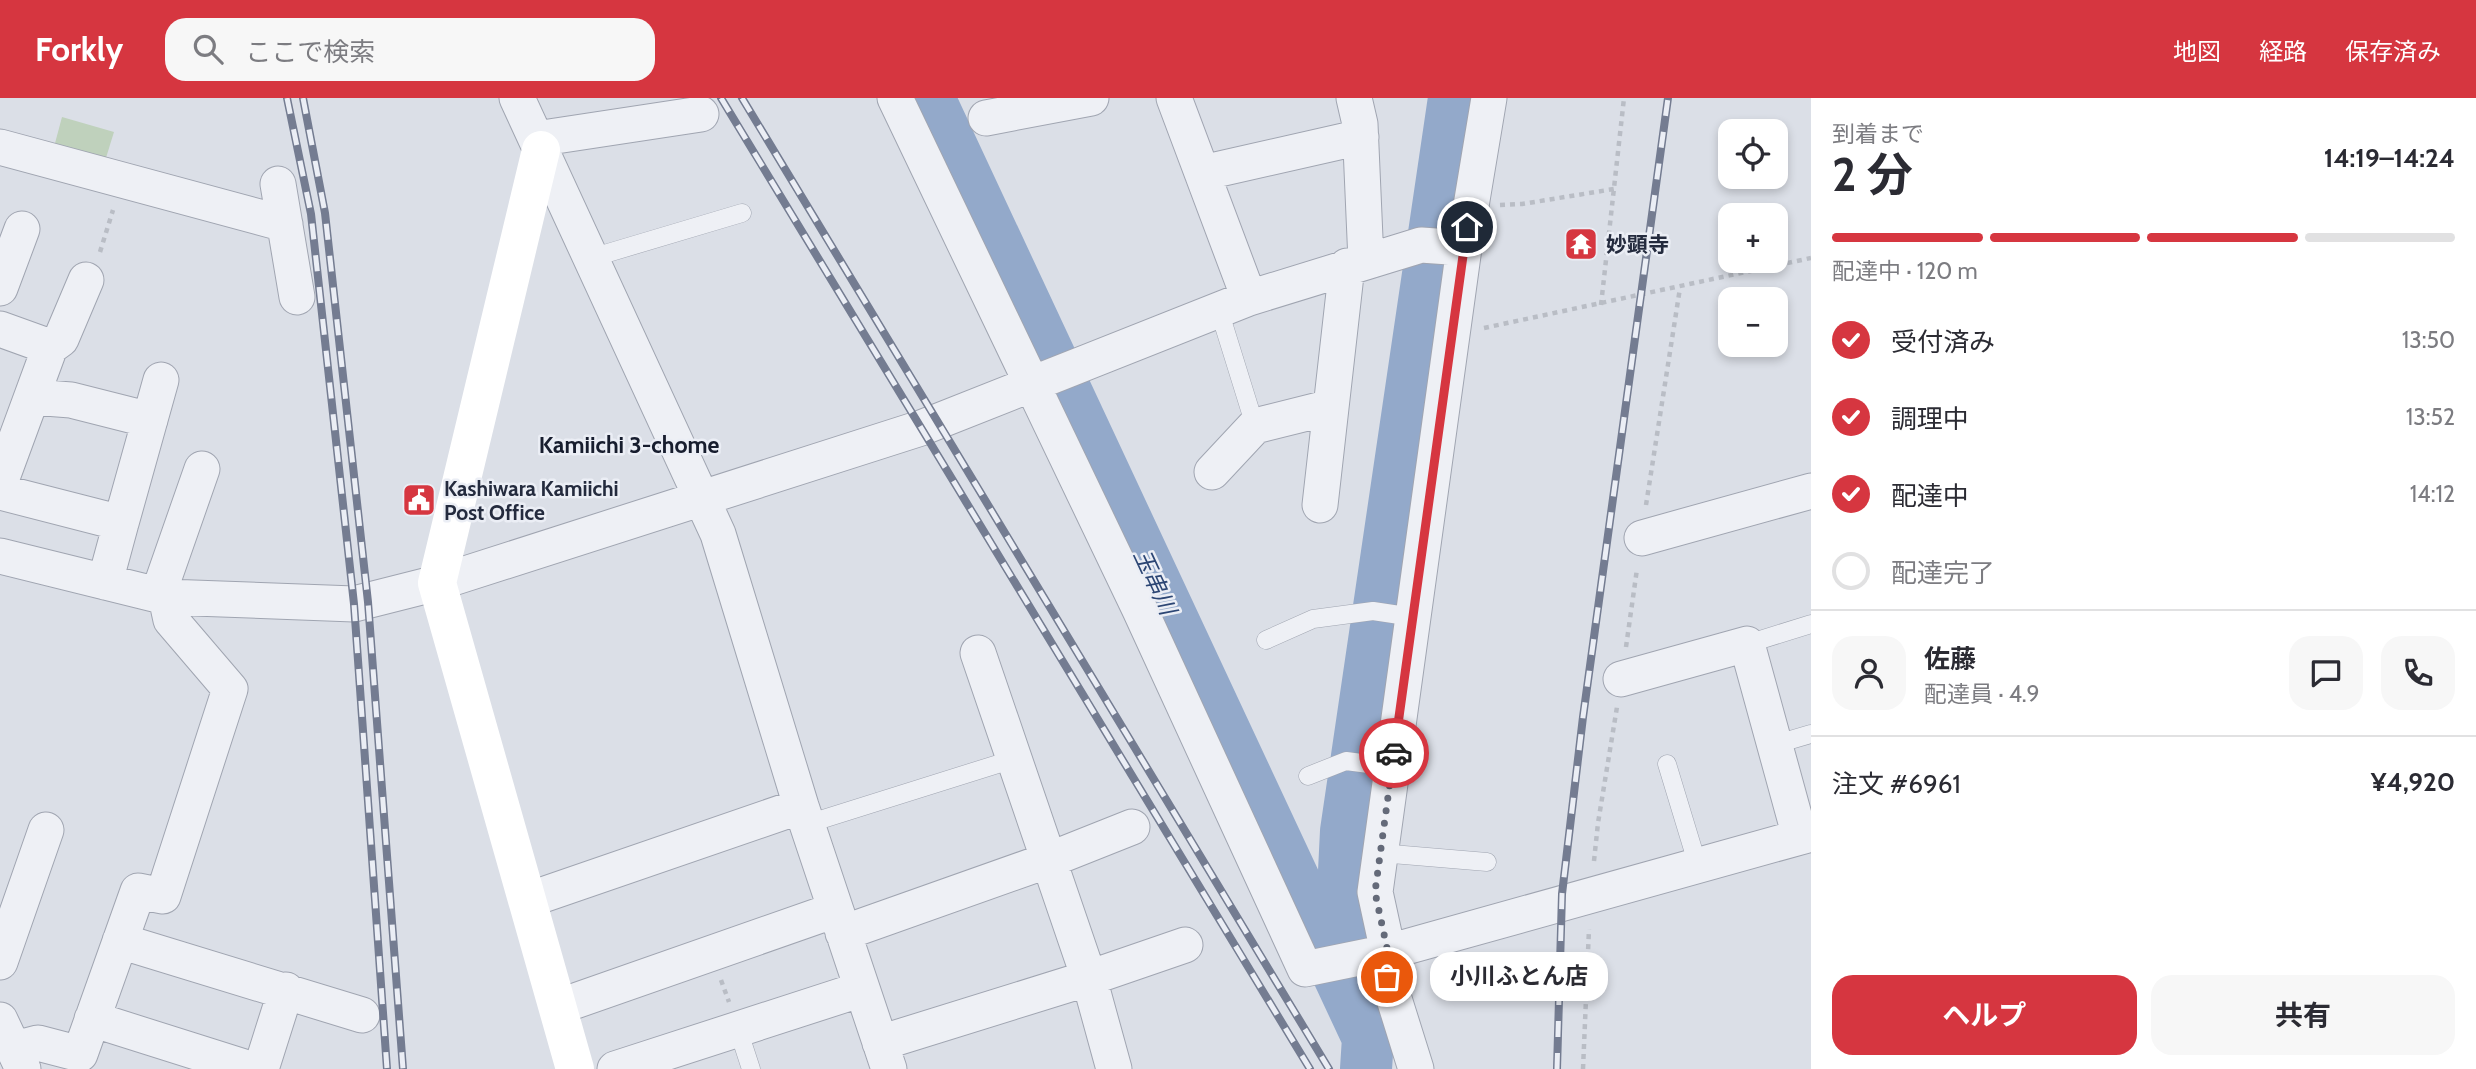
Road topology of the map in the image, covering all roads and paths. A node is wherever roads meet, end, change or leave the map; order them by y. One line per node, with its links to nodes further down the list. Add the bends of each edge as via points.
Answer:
1 (517, 98): 11 (street)
2 (895, 98): 33 (street)
3 (1091, 98): 9 (street)
4 (1174, 98): 13 (street)
5 (1354, 98): 10 (street)
6 (1489, 98): 17 (street)
7 (1624, 98): 16 (path)
8 (701, 114): 11 (street)
9 (986, 118)
10 (1361, 137): 13 (street); 24 (street)
11 (539, 145): 22 (street); 50 (street)
12 (0, 147): 14 (street)
13 (1202, 173): 28 (street)
14 (122, 180): 19 (street); 25 (path, via 96,264)
15 (278, 184): 19 (street)
16 (1614, 189): 17 (path, via 1522,204); 29 (path)
17 (1471, 206): 21 (street)
18 (742, 212): 22 (lane)
19 (285, 224): 27 (street)
20 (22, 229): 26 (street)
21 (1463, 248): 24 (street, via 1421,245); 31 (street)
22 (591, 258): 44 (street)
23 (1811, 258): 29 (path)
24 (1356, 263): 28 (street); 36 (street)
25 (86, 280): 32 (street, via 61,339)
26 (0, 288)
27 (296, 297)
28 (1234, 304): 33 (street); 38 (lane)
29 (1601, 304): 31 (path)
30 (0, 329): 32 (street)
31 (1452, 334): 52 (street)
32 (50, 346): 35 (street)
33 (1048, 378): 44 (street, via 921,428); 77 (street, via 1140,610 1305,969)
34 (161, 380): 37 (street)
35 (32, 397): 37 (street, via 71,400); 41 (street)
36 (1331, 407): 38 (street); 45 (street)
37 (150, 420): 46 (street)
38 (1255, 426): 40 (street)
39 (202, 469): 51 (street)
40 (1212, 472)
41 (0, 483)
42 (1811, 491): 47 (street)
43 (0, 492): 46 (street)
44 (700, 498): 50 (street); 64 (street, via 718,534)
45 (1320, 505)
46 (121, 523): 49 (street)
47 (1642, 538)
48 (0, 555): 49 (street)
49 (105, 582): 51 (street)
50 (438, 583): 51 (street, via 354,604); 72 (street)
51 (162, 596): 74 (street, via 171,620 230,689 163,896 138,891)
52 (1404, 615): 54 (lane, via 1373,611 1313,620); 62 (street)
53 (1811, 624): 55 (lane)
54 (1266, 640)
55 (1747, 644): 57 (street); 59 (street)
56 (978, 653): 60 (street)
57 (1621, 679)
58 (1811, 734): 59 (lane)
59 (1773, 745): 67 (street)
60 (1014, 759): 64 (lane); 69 (street)
61 (1667, 764): 71 (lane)
62 (1391, 766): 63 (lane, via 1346,761); 68 (street)
63 (1308, 776)
64 (804, 815): 72 (street); 73 (street)
65 (1132, 827): 69 (street)
66 (46, 830): 78 (street)
67 (1805, 836): 71 (street)
68 (1380, 853): 70 (lane); 77 (street)
69 (1049, 860): 73 (street); 79 (street)
70 (1487, 862)
71 (1698, 866): 77 (street)
72 (527, 900): 82 (street)
73 (839, 922): 76 (street); 80 (street)
74 (120, 941): 81 (street); 84 (street)
75 (1185, 945): 79 (street)
76 (712, 954): 82 (street); 85 (path)
77 (1375, 955): 94 (street)
78 (0, 962)
79 (1089, 978): 87 (street); 93 (street)
80 (862, 989): 85 (street); 87 (street)
81 (286, 990): 83 (street); 89 (street)
82 (558, 1007): 90 (street)
83 (362, 1015)
84 (92, 1019): 86 (street, via 80,1054 38,1043); 88 (street)
85 (738, 1029): 91 (street); 92 (lane)
86 (12, 1046)
87 (884, 1056)
88 (250, 1069)
89 (261, 1069)
90 (575, 1069)
91 (615, 1069)
92 (751, 1069)
93 (1114, 1069)
94 (1416, 1069)

